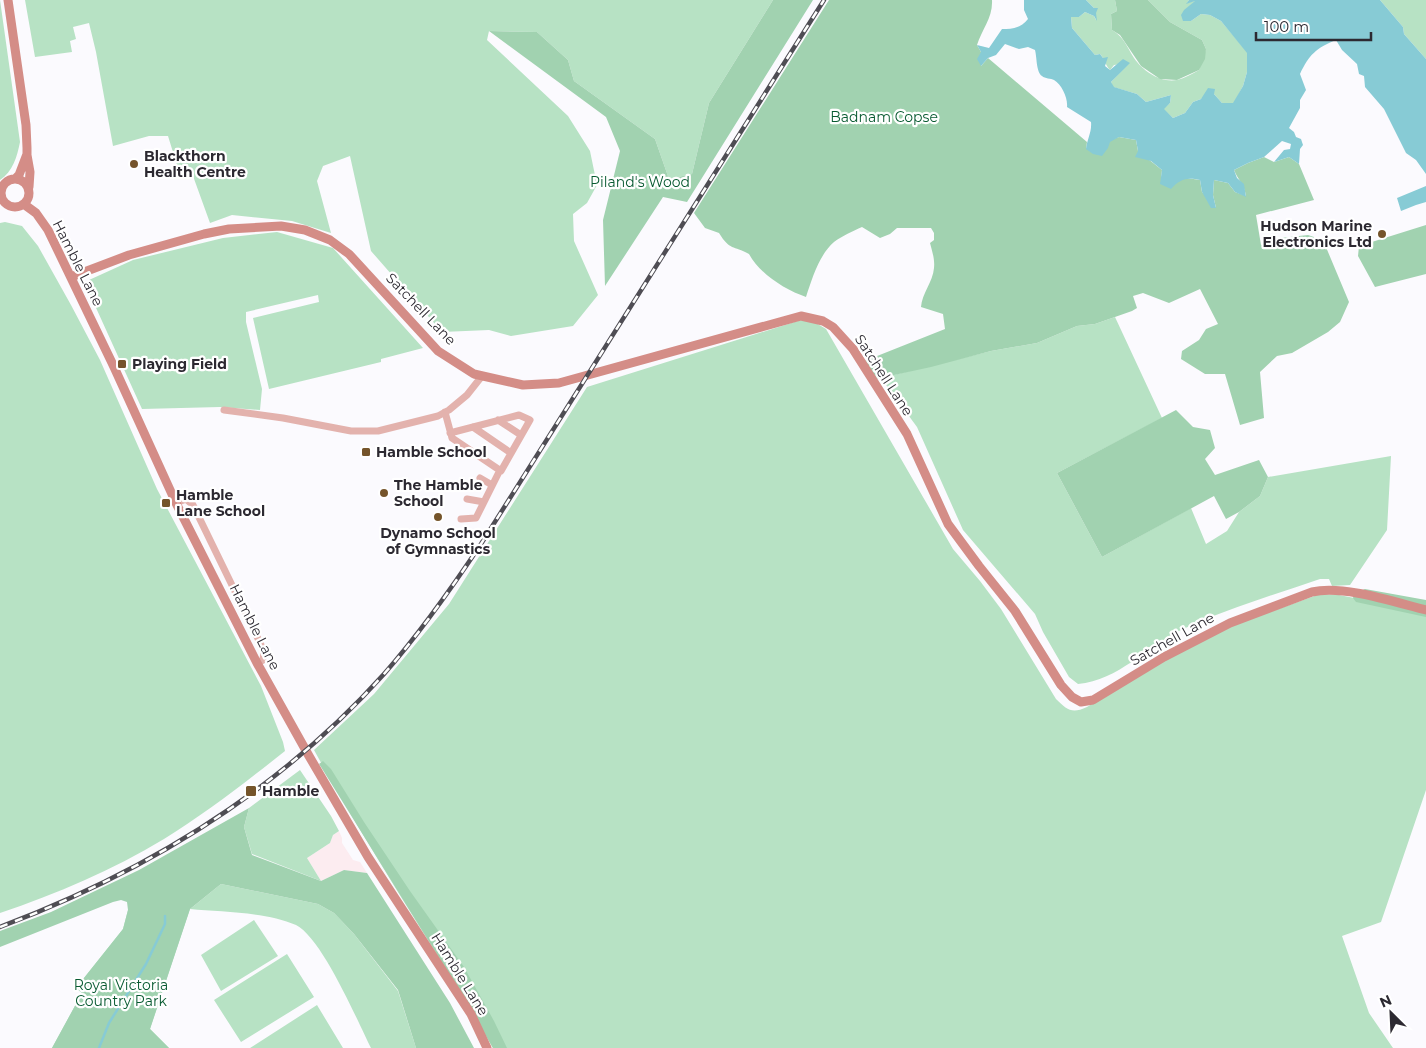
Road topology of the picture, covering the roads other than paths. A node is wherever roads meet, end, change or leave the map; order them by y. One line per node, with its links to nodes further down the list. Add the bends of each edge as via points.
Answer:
1 (8, 0): 2 (street, via 26,125)
2 (27, 154): 3 (street); 4 (street)
3 (15, 179): 4 (street, via 22,180); 5 (street, via 5,183)
4 (29, 187): 6 (street, via 30,195)
5 (0, 194): 7 (street)
6 (25, 205): 7 (street); 8 (street, Hamble Lane, via 48,230)
7 (5, 206)
8 (71, 277): 9 (street, Satchell Lane, via 129,255 204,234 281,226 305,230 330,240 350,254 438,351); 22 (street, Hamble Lane)
9 (482, 376): 11 (street, via 467,395); 24 (street, Satchell Lane, via 523,385 559,383 801,316 823,321 853,349 907,434 948,524 1015,611 1061,685 1081,702 1093,700 1164,657 1230,623 1312,592 1353,593)
10 (224, 410): 11 (street, via 351,431 378,432)
11 (445, 412): 14 (street)
12 (498, 420): 13 (street); 15 (street); 15 (street, via 519,415 530,420)
13 (473, 427): 14 (street); 16 (street)
14 (450, 433): 17 (street, via 452,438)
15 (521, 436): 16 (street)
16 (511, 453): 17 (street)
17 (500, 470): 19 (street)
18 (480, 478): 19 (street)
19 (492, 485): 21 (street)
20 (467, 499): 21 (street)
21 (484, 502): 23 (street, via 476,518)
22 (176, 503): 25 (street, Hamble Lane); 25 (street, via 186,499 193,505 264,651 263,660)
23 (461, 519)
24 (1426, 610)
25 (257, 663): 26 (street, Hamble Lane, via 368,857 471,1014)
26 (487, 1048)

